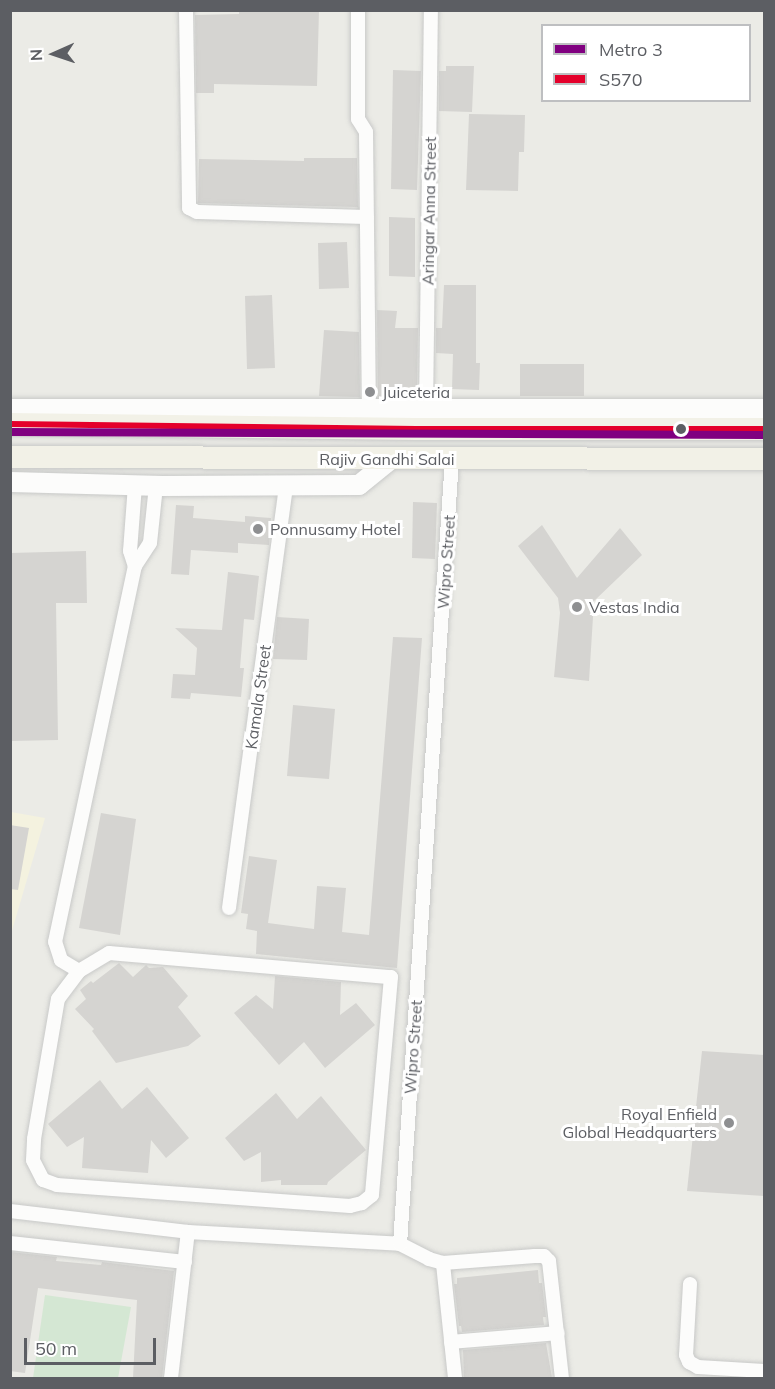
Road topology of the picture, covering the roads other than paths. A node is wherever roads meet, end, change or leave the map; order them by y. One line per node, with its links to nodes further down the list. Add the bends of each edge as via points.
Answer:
1 (186, 10): 4 (street, via 189,208 197,212)
2 (358, 10): 4 (street, via 357,109 366,132)
3 (431, 10): 7 (street, Aringar Anna Street)
4 (367, 217): 6 (street)
5 (765, 409): 7 (street)
6 (369, 411): 7 (street); 8 (street)
7 (426, 411)
8 (17, 417): 9 (main road, Rajiv Gandhi Salai, via 416,429)
9 (765, 429)
10 (10, 457): 11 (main road, Rajiv Gandhi Salai)
11 (391, 459): 12 (main road, Rajiv Gandhi Salai); 17 (street, via 359,485)
12 (452, 459): 13 (main road, Rajiv Gandhi Salai); 22 (street, Wipro Street)
13 (765, 459)
14 (10, 482): 15 (street)
15 (135, 485): 16 (street); 18 (street, via 130,551)
16 (156, 486): 17 (street); 18 (street, via 150,543)
17 (286, 486): 19 (street, Kamala Street)
18 (135, 566): 20 (street, via 55,942 61,960)
19 (229, 908)
20 (79, 971): 21 (street, via 109,953); 21 (street, via 58,999 33,1160 43,1180 57,1185 350,1206 372,1195 375,1180)
21 (391, 977): 22 (street)
22 (418, 978): 26 (street, Wipro Street)
23 (10, 1211): 24 (street)
24 (188, 1232): 26 (street); 27 (street)
25 (10, 1244): 27 (street)
26 (400, 1244): 28 (street)
27 (185, 1262): 33 (street)
28 (443, 1263): 30 (street, via 544,1256 549,1262); 31 (street)
29 (690, 1284): 32 (street, via 686,1355 689,1362 698,1367)
30 (558, 1332): 31 (street); 35 (street)
31 (451, 1342): 34 (street)
32 (765, 1371)
33 (171, 1378)
34 (455, 1378)
35 (562, 1378)

